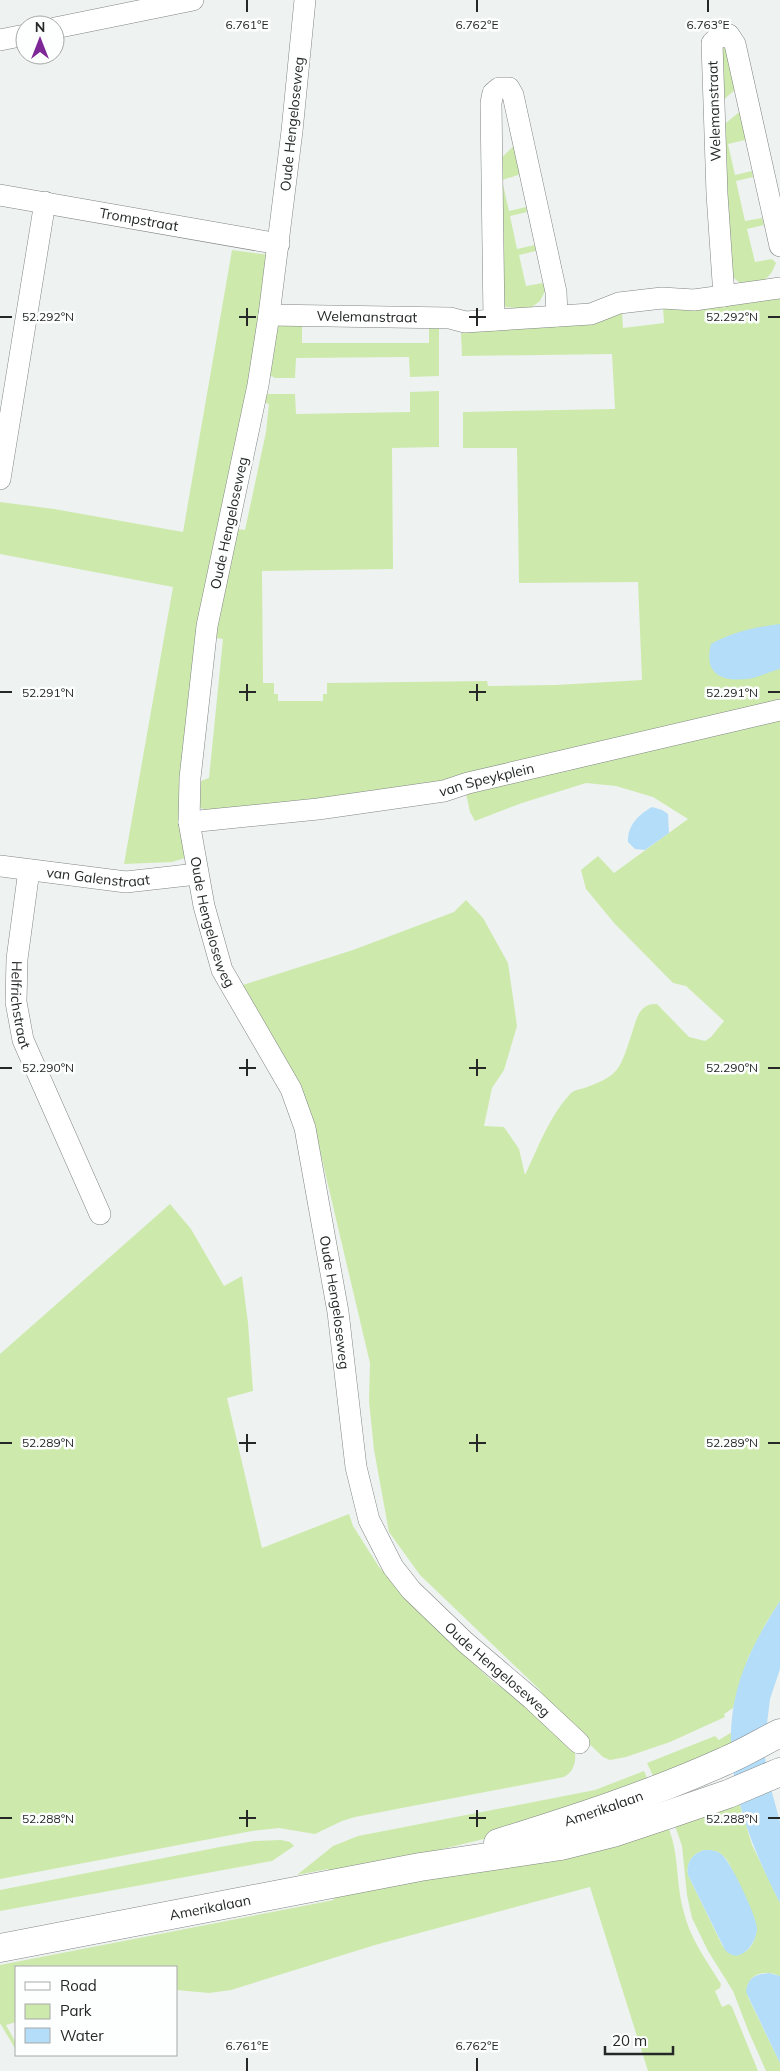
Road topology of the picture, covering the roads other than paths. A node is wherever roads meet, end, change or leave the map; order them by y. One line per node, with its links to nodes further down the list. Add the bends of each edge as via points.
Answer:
1 (192, 0): 3 (street)
2 (305, 0): 8 (street, Oude Hengeloseweg)
3 (65, 26)
4 (15, 37): 5 (street)
5 (0, 40)
6 (0, 194): 7 (street, Trompstraat)
7 (45, 202): 8 (street, Trompstraat); 15 (street)
8 (279, 244): 12 (street, Oude Hengeloseweg)
9 (780, 246): 11 (street, Welemanstraat, via 736,44 730,35 717,38 712,44)
10 (780, 288): 11 (street, Welemanstraat)
11 (724, 296): 13 (street, Welemanstraat, via 619,303 591,314)
12 (270, 315): 14 (street, Welemanstraat, via 450,318 465,322); 17 (street, Oude Hengeloseweg, via 207,626 190,778)
13 (557, 316): 14 (street, Welemanstraat); 14 (street, via 556,292 513,95 510,88 499,88 493,93 491,103)
14 (494, 320)
15 (0, 479)
16 (780, 710): 17 (street, van Speykplein, via 444,791 318,809)
17 (189, 822): 20 (street, Oude Hengeloseweg)
18 (0, 866): 19 (street, van Galenstraat)
19 (29, 870): 20 (street, van Galenstraat, via 126,882); 21 (street, Helfrichstraat, via 17,959 16,1002 23,1040)
20 (197, 874): 23 (street, Oude Hengeloseweg, via 222,970 291,1089 305,1128 338,1312 356,1467 369,1520 393,1567 411,1590)
21 (100, 1214)
22 (777, 1734): 25 (main road, Amerikalaan, via 726,1760 593,1813)
23 (579, 1742)
24 (778, 1774): 25 (main road, Amerikalaan, via 728,1794 580,1842 541,1851)
25 (420, 1868): 26 (main road, Amerikalaan)
26 (0, 1948)

